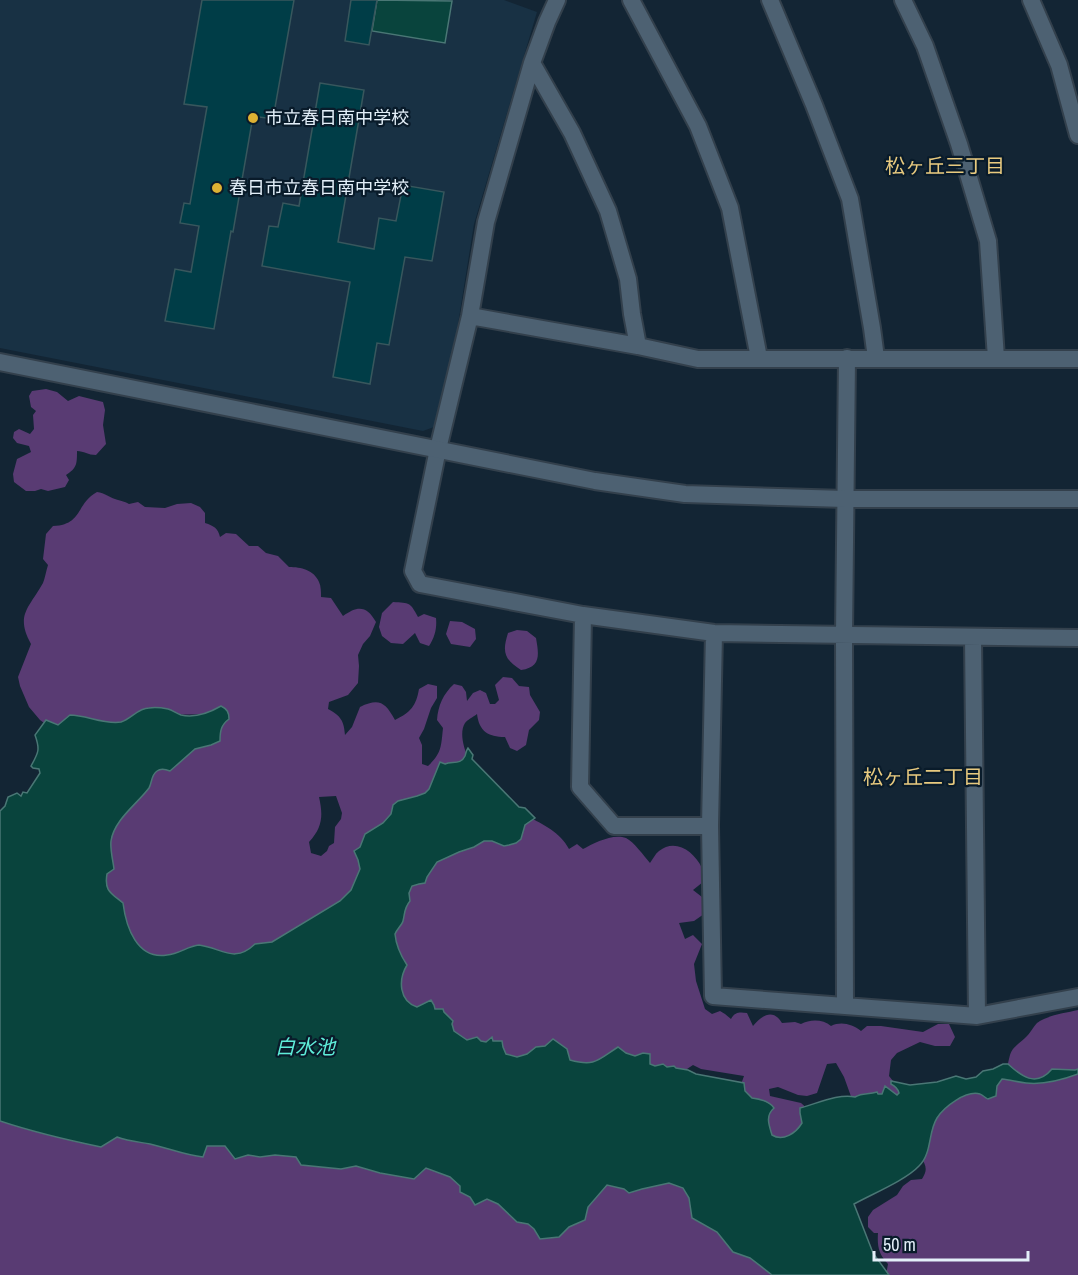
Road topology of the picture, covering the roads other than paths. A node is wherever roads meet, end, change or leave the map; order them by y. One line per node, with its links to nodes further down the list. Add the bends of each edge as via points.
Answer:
1 (557, 0): 6 (street)
2 (631, 0): 10 (street, via 698,126 730,208)
3 (770, 0): 12 (street, via 850,199)
4 (903, 0): 13 (street, via 925,46 956,133 988,241)
5 (1031, 0): 7 (street, via 1059,65)
6 (532, 63): 8 (street, via 486,222); 9 (street, via 572,133 608,211 628,279)
7 (1078, 135)
8 (470, 316): 9 (street); 16 (street)
9 (638, 345): 10 (street, via 698,359)
10 (759, 358): 11 (street)
11 (847, 358): 12 (street); 17 (street)
12 (876, 358): 13 (street)
13 (996, 358): 14 (street)
14 (1078, 358)
15 (0, 362): 16 (street)
16 (438, 449): 17 (street, via 595,481 685,494); 19 (street, via 413,571 420,584)
17 (845, 499): 18 (street); 21 (street)
18 (1078, 499)
19 (583, 615): 20 (street); 24 (street, via 580,787 615,826)
20 (714, 633): 21 (street); 24 (street)
21 (844, 635): 22 (street); 26 (street)
22 (973, 636): 23 (street); 27 (street)
23 (1078, 638)
24 (710, 826): 26 (street, via 713,996)
25 (1078, 997): 27 (street)
26 (844, 1006): 27 (street)
27 (977, 1016)

